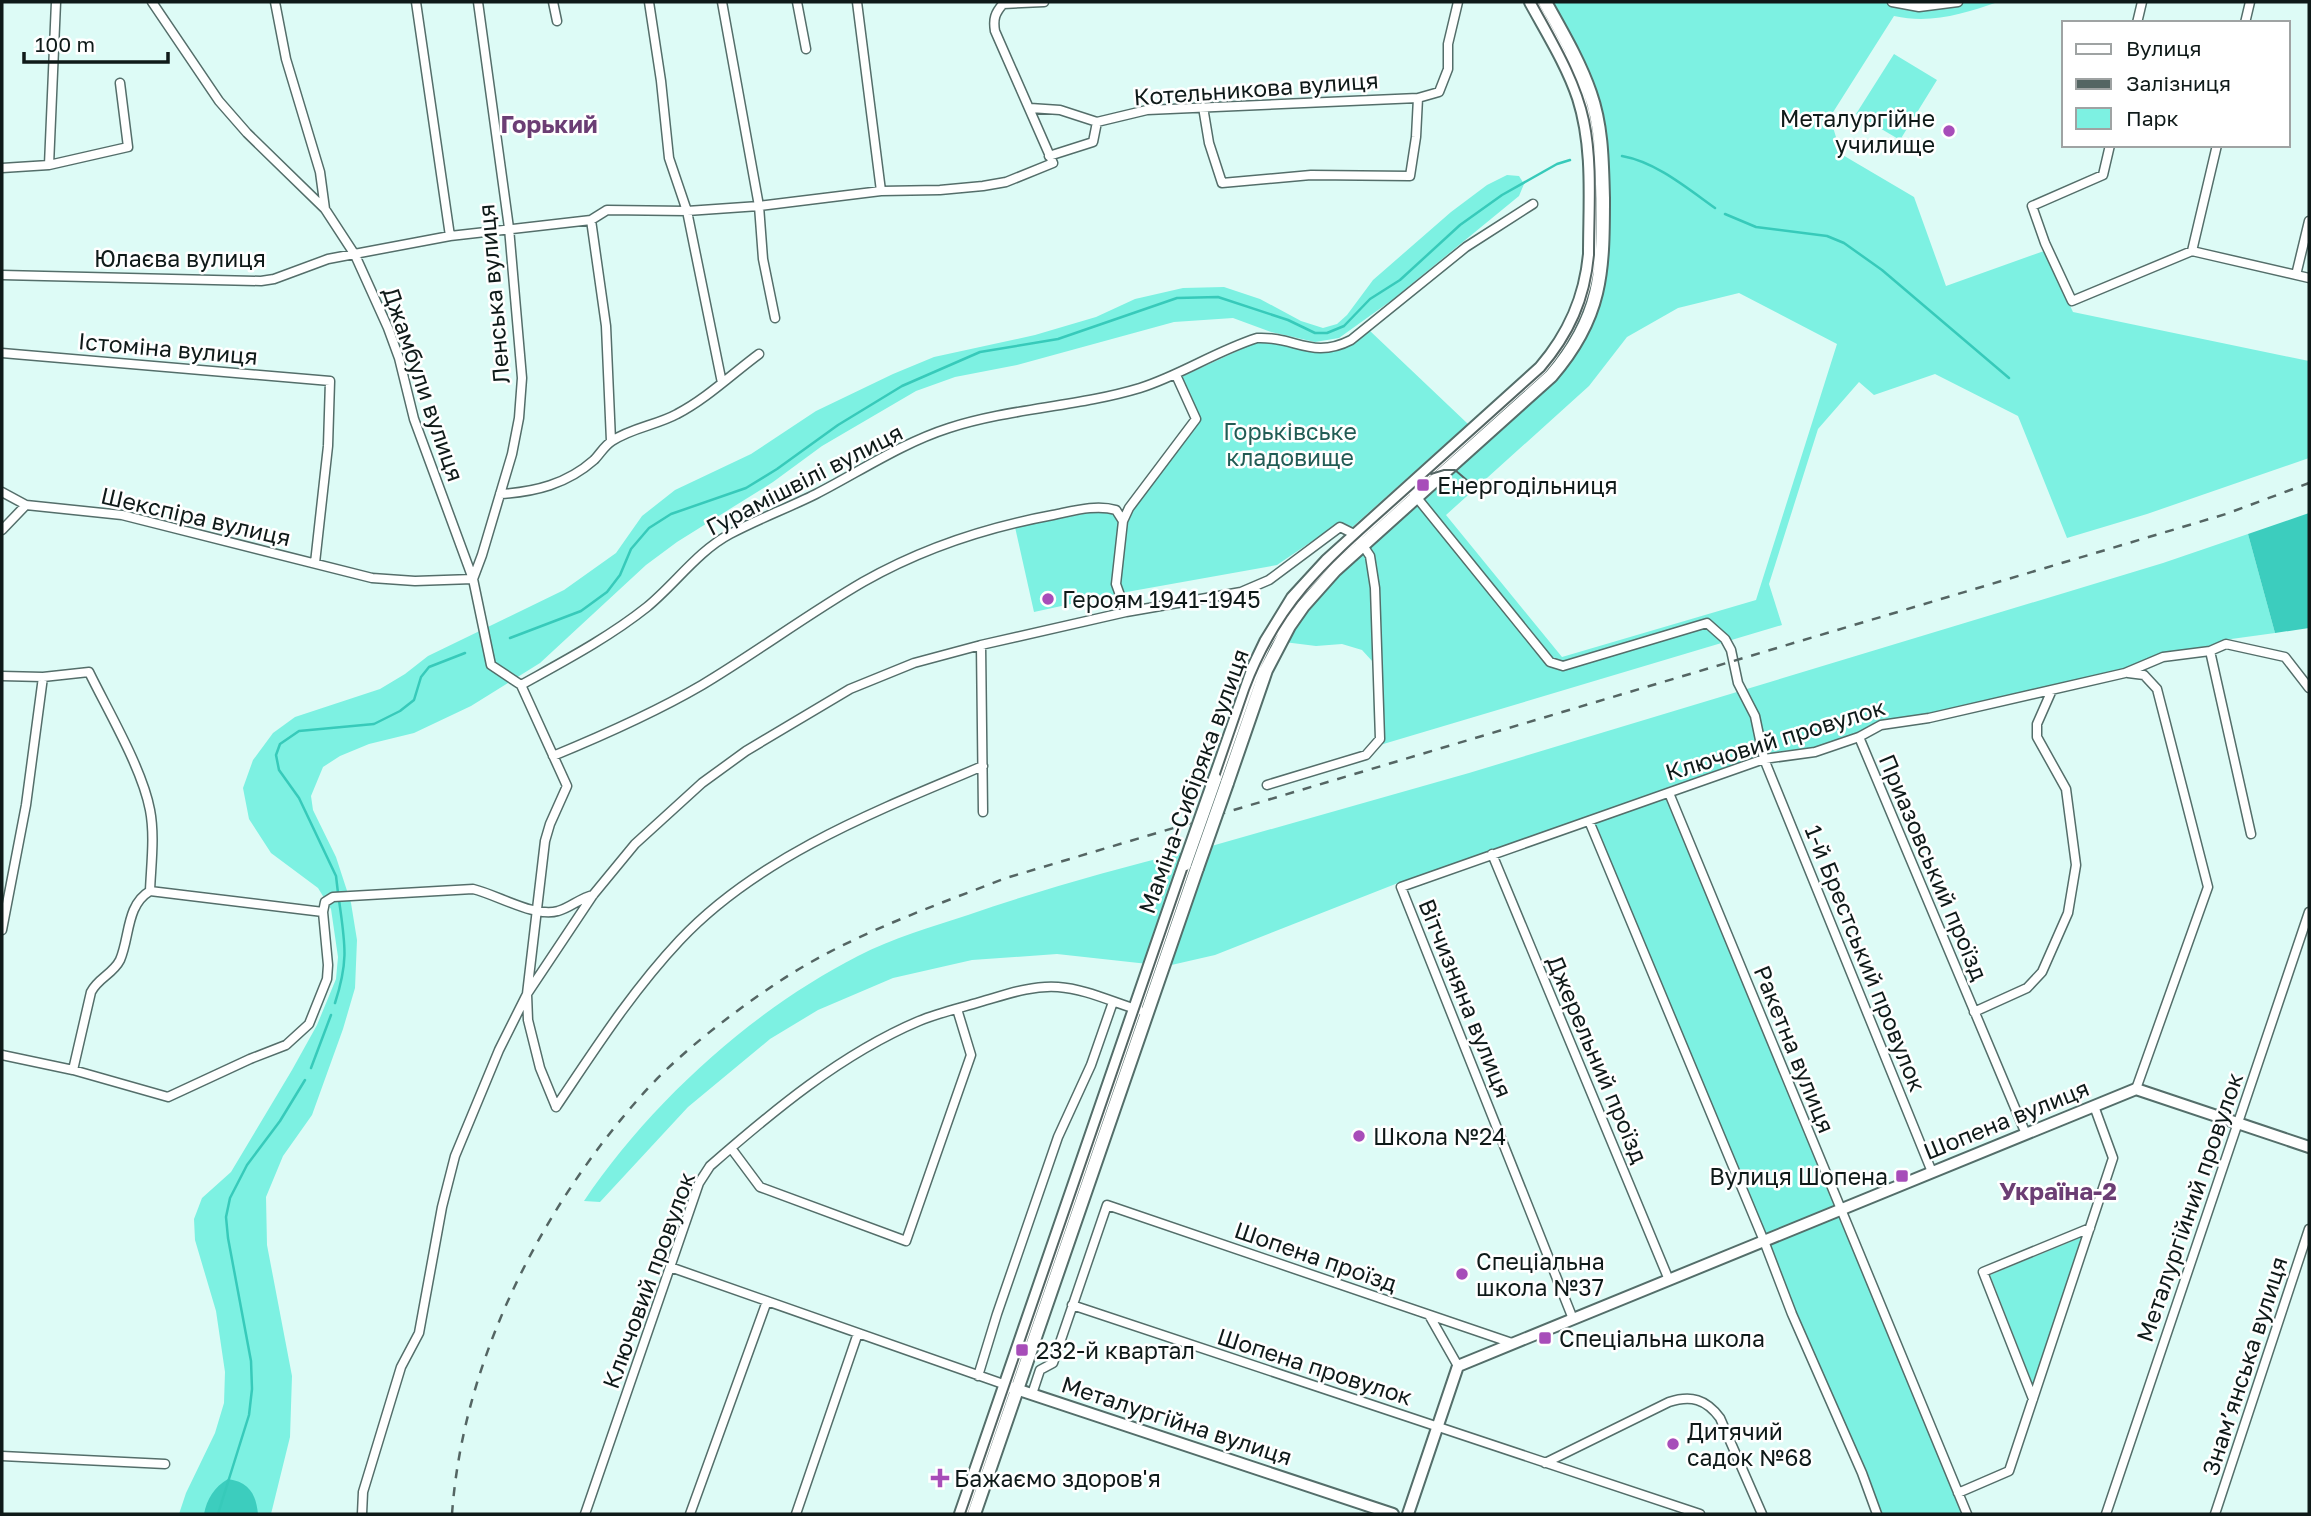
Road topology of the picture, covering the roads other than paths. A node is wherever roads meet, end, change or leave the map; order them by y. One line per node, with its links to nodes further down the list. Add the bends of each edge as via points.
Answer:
1 (57, 2): 32 (street)
2 (152, 2): 37 (street, Джамбули вулиця, via 219,101)
3 (275, 2): 37 (street, Джамбули вулиця, via 286,59 320,172)
4 (416, 2): 42 (street, Ленська вулиця)
5 (478, 2): 41 (street, Ленська вулиця)
6 (553, 2): 20 (street)
7 (649, 2): 38 (street, via 669,158)
8 (722, 2): 36 (street)
9 (797, 2): 23 (street)
10 (858, 2): 34 (street)
11 (1044, 2): 19 (street)
12 (1458, 2): 25 (street, via 1448,44 1448,69 1439,92)
13 (1531, 2): 56 (main road, Маміна-Сибіряка вулиця, via 1570,76 1587,130 1590,254 1584,290 1567,331 1541,368)
14 (1545, 2): 56 (main road, Маміна-Сибіряка вулиця, via 1582,71 1597,116 1603,256 1597,293 1579,338 1551,376)
15 (1892, 2): 16 (street, via 1919,7)
16 (1958, 2)
17 (2142, 2): 21 (street)
18 (2250, 2): 22 (street)
19 (1003, 3): 27 (street, via 993,21 995,31)
20 (557, 21)
21 (2137, 21)
22 (2245, 21)
23 (806, 49)
24 (120, 83): 32 (street, via 128,147)
25 (1418, 98): 26 (street, Котельникова вулиця); 26 (street, via 1410,176 1311,174 1222,183)
26 (1203, 107): 28 (street, Котельникова вулиця, via 1147,110)
27 (1030, 108): 28 (street, via 1060,110); 31 (street)
28 (1097, 122): 31 (street, via 1093,142)
29 (2109, 147): 43 (street, via 2103,176 2032,206 2072,301)
30 (2217, 147): 43 (street)
31 (1049, 156): 34 (street, Юлаєва вулиця, via 1053,163 1006,182)
32 (49, 165): 33 (street)
33 (2, 168)
34 (881, 191): 36 (street, Юлаєва вулиця)
35 (1533, 204): 51 (street, Гурамішвілі вулиця, via 1466,247 1336,348 1257,338)
36 (759, 206): 38 (street, Юлаєва вулиця); 48 (street, via 763,259)
37 (325, 209): 44 (street, Джамбули вулиця)
38 (687, 211): 39 (street, Юлаєва вулиця, via 607,210); 53 (street)
39 (591, 220): 41 (street, Юлаєва вулиця); 54 (street, via 606,326)
40 (2309, 221): 46 (street)
41 (509, 228): 42 (street, Юлаєва вулиця); 57 (street, Ленська вулиця, via 522,378 519,418)
42 (450, 236): 44 (street, Юлаєва вулиця)
43 (2192, 251): 46 (street)
44 (355, 255): 45 (street, Юлаєва вулиця, via 261,281); 63 (street, Джамбули вулиця, via 399,358 414,419)
45 (2, 275)
46 (2297, 275): 47 (street)
47 (2309, 278)
48 (775, 318)
49 (2, 353): 52 (street, Істоміна вулиця)
50 (759, 354): 53 (street)
51 (1176, 375): 59 (street, via 1194,413 1194,424); 70 (street, Гурамішвілі вулиця, via 1099,399 982,419 916,442 726,536 621,627)
52 (330, 381): 62 (street, Шекспіра вулиця)
53 (722, 383): 54 (street, via 676,415)
54 (611, 441): 57 (street, via 594,460 550,486)
55 (2, 492): 58 (street)
56 (1413, 492): 61 (main road, Маміна-Сибіряка вулиця); 75 (street, 1-й Брестський провулок, via 1550,662 1563,666 1707,623 1731,650 1738,683 1755,716)
57 (500, 494): 63 (street, Ленська вулиця)
58 (26, 505): 60 (street); 62 (street, Шекспіра вулиця, via 122,515)
59 (1123, 521): 64 (street, via 1116,584); 74 (street, via 1116,510 1104,506 1079,510 989,530 911,559 864,582 674,700)
60 (2, 530)
61 (1359, 540): 64 (street, via 1340,527 1269,580 1248,589); 77 (street, via 1370,556 1375,588 1380,739 1366,755); 93 (main road, Маміна-Сибіряка вулиця, bridge, via 1318,587 1276,648 1221,781)
62 (315, 563): 63 (street, Шекспіра вулиця, via 372,578)
63 (473, 579): 70 (street, Джамбули вулиця, via 491,665)
64 (1126, 612): 65 (street)
65 (981, 645): 76 (street); 85 (street, via 914,663 850,689 746,751 666,814)
66 (2210, 651): 67 (street, Ключовий провулок, via 2163,657); 71 (street, Ключовий провулок, via 2226,643 2285,657); 81 (street)
67 (2125, 673): 72 (street, Ключовий провулок); 97 (street, via 2144,675 2157,689 2208,887)
68 (2, 676): 69 (street)
69 (43, 677): 84 (street, via 89,671 141,780 150,810); 89 (street, via 26,805)
70 (521, 685): 74 (street)
71 (2309, 688)
72 (2052, 690): 73 (street, Ключовий провулок, via 1897,721); 94 (street, Приазовський проїзд, via 2037,724 2037,737 2066,789 2076,866 2068,912 2042,972 2027,988)
73 (1859, 737): 75 (street, Ключовий провулок, via 1815,752); 94 (street, Приазовський проїзд)
74 (553, 756): 86 (street, via 567,786 545,841)
75 (1764, 759): 78 (street, Ключовий провулок); 103 (street, 1-й Брестський провулок)
76 (983, 766): 79 (street); 90 (street, via 857,819 724,900 650,973 556,1107 532,1042)
77 (1267, 785)
78 (1668, 793): 80 (street, Ключовий провулок); 104 (street, Ракетна вулиця)
79 (983, 812)
80 (1589, 821): 82 (street, Ключовий провулок); 107 (street)
81 (2251, 834)
82 (1492, 854): 83 (street, Ключовий провулок); 109 (street, Джерельний проїзд)
83 (1401, 887): 113 (street, Вітчизняна вулиця)
84 (150, 891): 87 (street); 96 (street, via 135,905 120,960 91,992)
85 (593, 895): 86 (street, via 556,912); 90 (street)
86 (536, 911): 87 (street, via 474,889 346,895 325,902); 90 (street)
87 (323, 912): 96 (street, via 327,979 309,1024 286,1045 168,1097)
88 (2309, 912): 99 (street, Металургійний провулок)
89 (2, 929)
90 (527, 994): 126 (street, via 455,1156 419,1333 401,1367 363,1492)
91 (1113, 1002): 92 (street, Ключовий провулок, via 1056,986); 93 (street, Ключовий провулок); 117 (street, via 1058,1137)
92 (957, 1009): 102 (street, Ключовий провулок, via 920,1020 852,1056); 102 (street, via 971,1055 906,1241 760,1187)
93 (1141, 1011): 118 (main road, Маміна-Сибіряка вулиця)
94 (1974, 1012): 100 (street, Приазовський проїзд)
95 (2, 1055): 96 (street)
96 (73, 1070)
97 (2136, 1089): 98 (street, Шопена вулиця); 99 (street)
98 (2094, 1106): 100 (street, Шопена вулиця); 105 (street, via 2113,1158)
99 (2238, 1123): 101 (street); 138 (street, Металургійний провулок)
100 (2026, 1134): 103 (street, Шопена вулиця)
101 (2309, 1147)
102 (731, 1148): 108 (street, Ключовий провулок, via 699,1183)
103 (1932, 1172): 104 (street, Шопена вулиця)
104 (1840, 1210): 107 (street, Шопена вулиця); 125 (street, Ракетна вулиця)
105 (2090, 1228): 120 (street); 120 (street, via 1983,1272)
106 (2309, 1229): 139 (street, Знам’янська вулиця)
107 (1765, 1241): 109 (street, Шопена вулиця); 136 (street)
108 (670, 1267): 110 (street, Металургійна вулиця); 127 (street, Ключовий провулок)
109 (1669, 1280): 113 (street, Шопена вулиця)
110 (767, 1301): 114 (street, Металургійна вулиця); 128 (street)
111 (1072, 1305): 112 (street, Шопена проїзд, via 1107,1205); 119 (street, via 1053,1363 1040,1370); 121 (street, Шопена провулок)
112 (1429, 1315): 115 (street, Шопена проїзд); 116 (street)
113 (1573, 1319): 115 (street, Шопена вулиця)
114 (858, 1334): 117 (street, Металургійна вулиця); 129 (street)
115 (1513, 1343): 116 (street, Шопена вулиця)
116 (1458, 1366): 121 (street)
117 (978, 1376): 118 (street, Металургійна вулиця)
118 (1012, 1387): 119 (street, Металургійна вулиця); 130 (main road, Маміна-Сибіряка вулиця); 131 (main road, Маміна-Сибіряка вулиця)
119 (1032, 1394): 132 (street, Металургійна вулиця)
120 (2033, 1399): 125 (street, via 2009,1471)
121 (1437, 1427): 123 (street, Шопена провулок); 133 (street)
122 (2, 1457): 124 (street)
123 (1545, 1463): 134 (street, Шопена провулок); 135 (street, via 1669,1402 1683,1397 1698,1399 1720,1418)
124 (165, 1464)
125 (1958, 1493): 137 (street, Ракетна вулиця)
126 (362, 1514)
127 (585, 1514)
128 (690, 1514)
129 (796, 1514)
130 (961, 1514)
131 (974, 1514)
132 (1393, 1514)
133 (1408, 1514)
134 (1700, 1514)
135 (1762, 1514)
136 (1877, 1514)
137 (1967, 1514)
138 (2106, 1514)
139 (2215, 1514)

